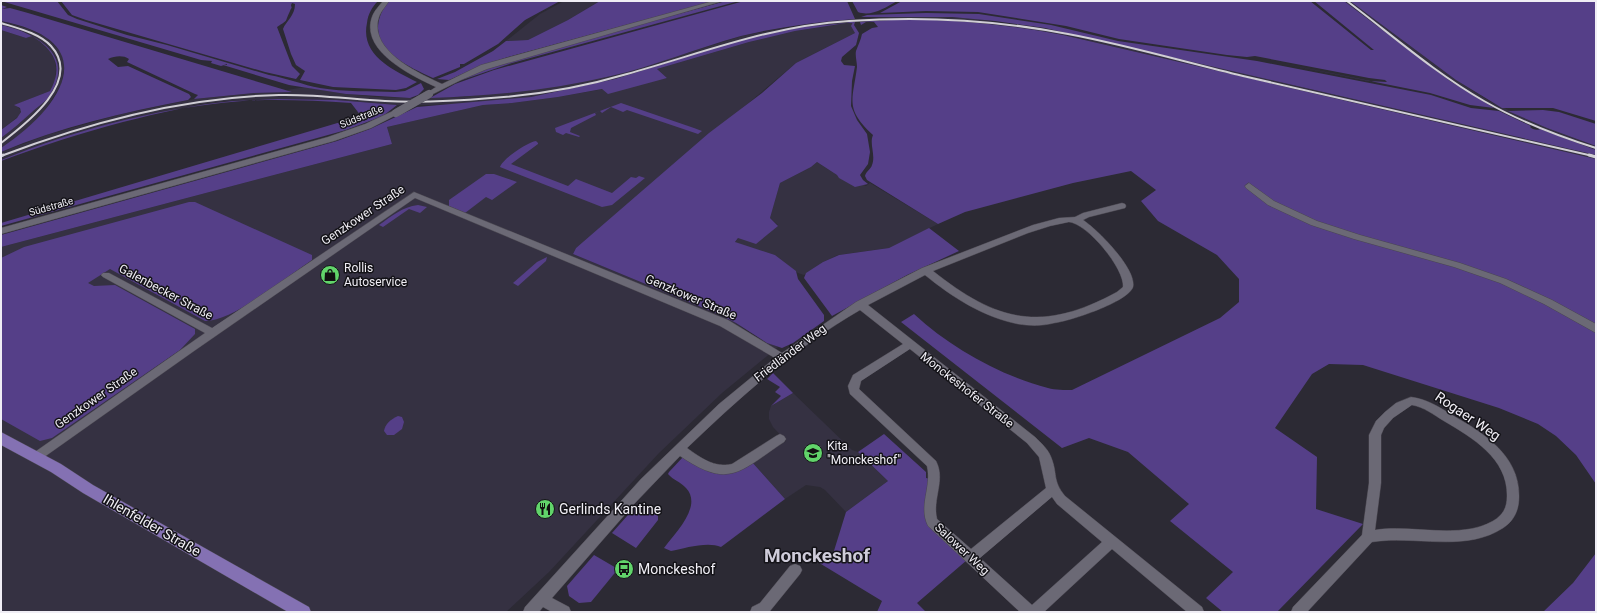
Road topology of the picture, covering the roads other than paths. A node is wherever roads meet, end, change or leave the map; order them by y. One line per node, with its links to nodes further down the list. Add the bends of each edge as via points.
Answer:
1 (386, 1): 3 (street, via 374,22 378,44 400,64)
2 (720, 1): 3 (street, Südstraße, via 508,59 468,73)
3 (442, 87): 7 (street, Südstraße, bridge, via 396,113 331,139)
4 (1249, 186): 11 (street, via 1271,203 1314,223 1503,281)
5 (1122, 206): 6 (street, Friedländer Weg, via 1086,215)
6 (1077, 220): 8 (street, Friedländer Weg, via 1067,219 1026,231 972,249); 8 (street, via 1116,258 1129,280 1128,286 1118,295 1074,315 1032,322 1006,317 969,301)
7 (1, 231)
8 (925, 270): 10 (street, Friedländer Weg)
9 (106, 275): 12 (street, Galenbecker Straße)
10 (860, 304): 13 (street, Monckeshofer Straße); 14 (street, Friedländer Weg)
11 (1596, 329)
12 (213, 333): 14 (street, Genzkower Straße, via 414,195 724,324); 18 (street, Genzkower Straße)
13 (909, 345): 19 (street, Monckeshofer Straße, via 1040,449 1045,457); 22 (street, Salower Weg, via 857,378 853,388 856,394 932,464 935,474 930,519)
14 (781, 357): 17 (street, Friedländer Weg)
15 (1, 438): 18 (main road, Ihlenfelder Straße)
16 (780, 439): 17 (street, via 727,471 711,468)
17 (679, 449): 24 (street, Friedländer Weg)
18 (36, 457): 26 (main road, Ihlenfelder Straße)
19 (1052, 490): 21 (street); 22 (street)
20 (1368, 537): 20 (street, Rogaer Weg, via 1383,533 1473,534 1495,526 1507,516 1514,498 1513,482 1504,460 1490,447 1428,406 1411,401 1404,404 1381,423 1375,435 1375,483); 32 (street)
21 (1112, 541): 25 (street); 31 (street)
22 (971, 557): 30 (street, Salower Weg)
23 (795, 570): 29 (street, via 765,607)
24 (542, 599): 27 (street, Friedländer Weg); 28 (street)
25 (1192, 610)
26 (303, 612)
27 (530, 612)
28 (564, 612)
29 (757, 612)
30 (1030, 612)
31 (1034, 612)
32 (1298, 612)

